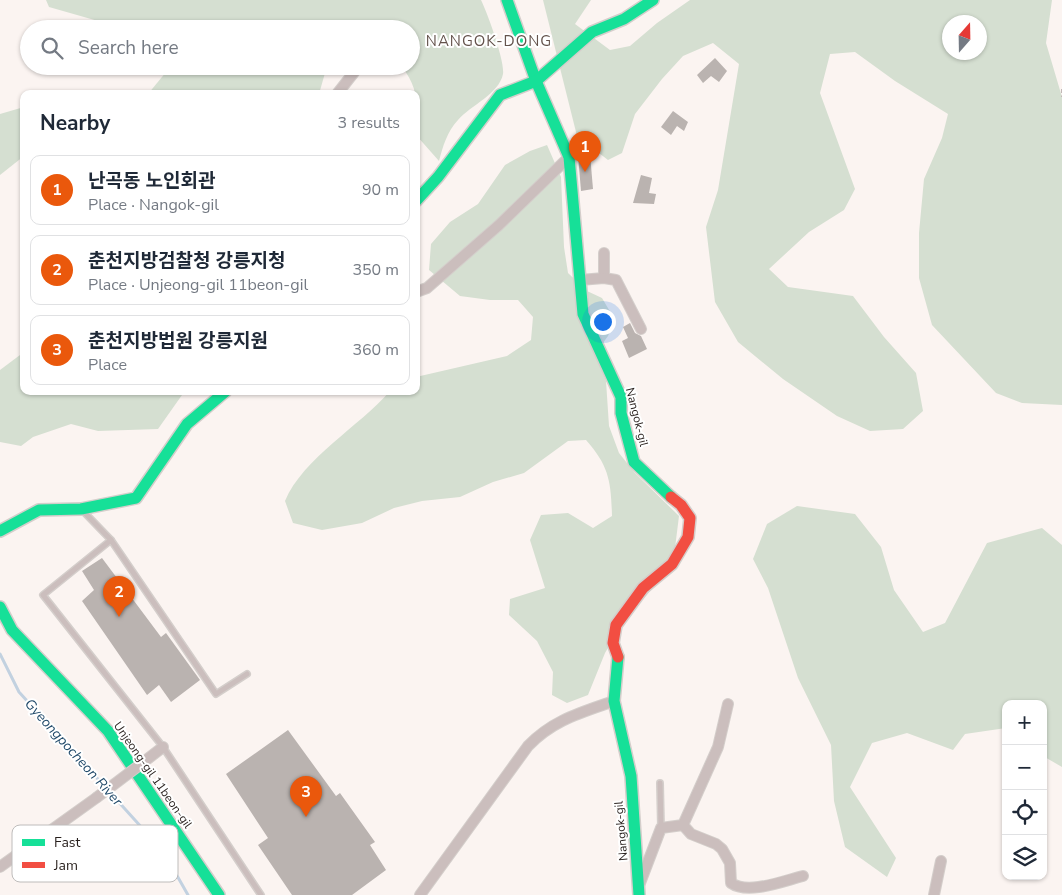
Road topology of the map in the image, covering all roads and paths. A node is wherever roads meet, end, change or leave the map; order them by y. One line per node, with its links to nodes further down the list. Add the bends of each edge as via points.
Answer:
1 (506, 0): 4 (street, Nangok-gil)
2 (653, 0): 4 (street, via 624,20 592,32)
3 (352, 75): 6 (street)
4 (536, 81): 8 (street, Nangok-gil); 9 (street, via 500,95)
5 (1062, 89): 7 (path)
6 (340, 90)
7 (1062, 97)
8 (569, 157): 12 (street, Nangok-gil); 13 (street, via 499,225 427,288)
9 (420, 197)
10 (604, 253): 11 (street)
11 (604, 278): 12 (street); 14 (street, via 616,280)
12 (580, 280): 21 (street, Nangok-gil, via 583,314 621,397 621,413 634,462 681,505 690,518 688,537 672,564 643,588 616,625 614,643 618,658)
13 (420, 291)
14 (641, 329)
15 (221, 395): 16 (street, via 187,424 136,498)
16 (81, 509): 17 (street, via 39,510); 18 (lane)
17 (0, 531)
18 (111, 540): 20 (lane, via 216,694); 23 (lane, via 43,595)
19 (0, 607): 26 (street, Unjeong-gil 11beon-gil, via 12,630 108,731)
20 (247, 674)
21 (614, 701): 34 (street, Nangok-gil, via 631,776); 38 (street, via 560,720 542,731)
22 (728, 704): 27 (street, via 718,747)
23 (163, 747): 25 (street, bridge); 37 (lane)
24 (660, 783): 28 (lane)
25 (58, 825)
26 (172, 825)
27 (683, 825): 28 (street); 35 (street, via 691,834 722,848 730,863 731,883)
28 (661, 828): 34 (street)
29 (178, 834): 36 (street, Unjeong-gil 11beon-gil)
30 (12, 858): 32 (street, bridge)
31 (942, 861): 39 (street)
32 (0, 867)
33 (803, 876): 35 (street)
34 (639, 890)
35 (751, 892)
36 (219, 895)
37 (262, 895)
38 (420, 895)
39 (934, 895)

